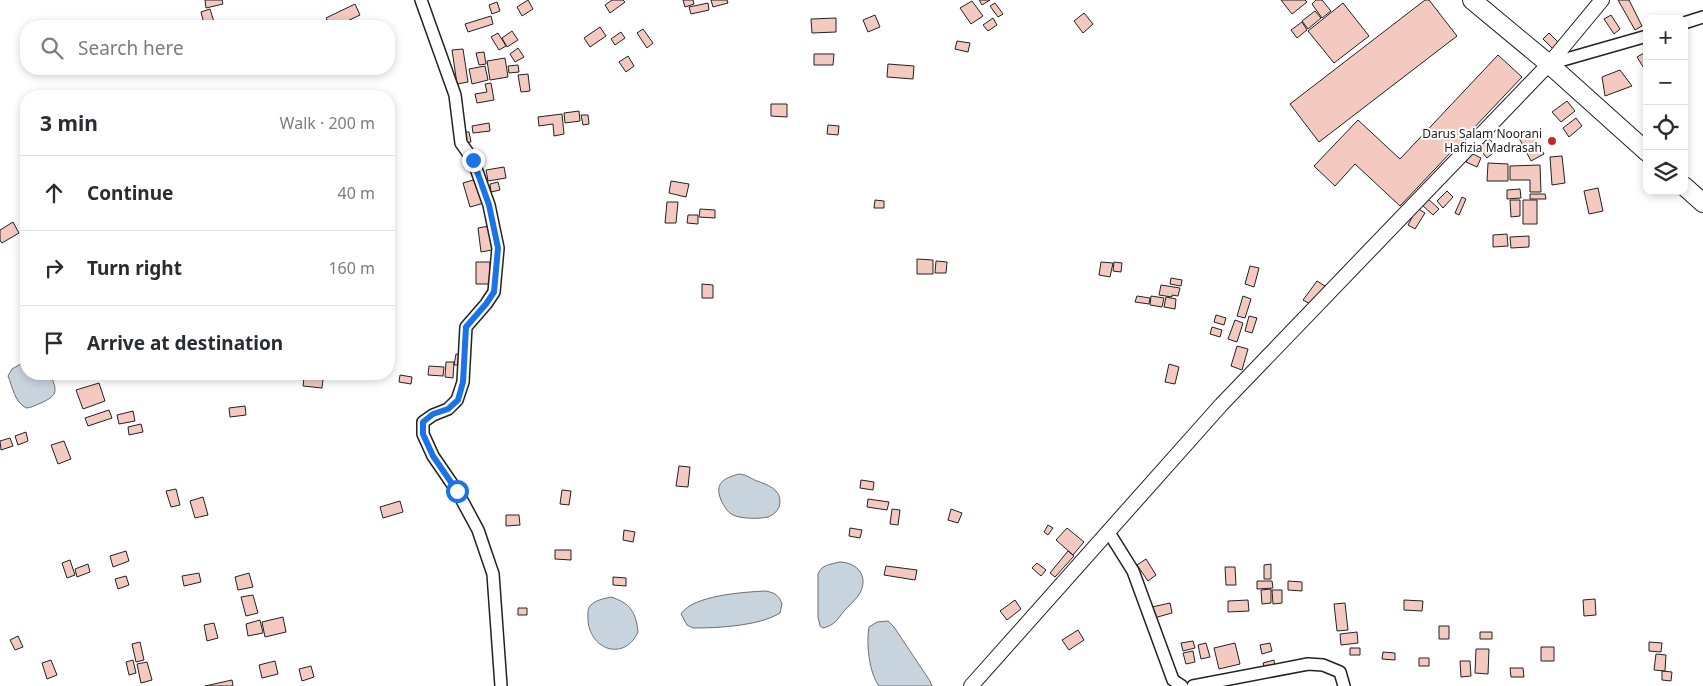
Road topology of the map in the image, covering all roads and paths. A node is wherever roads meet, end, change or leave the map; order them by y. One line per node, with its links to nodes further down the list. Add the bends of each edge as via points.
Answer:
1 (421, 0): 12 (street, via 455,95 461,143 473,160 489,205 498,248 494,292 466,327 463,382 458,400 423,422 423,434 478,530 493,574)
2 (1472, 0): 7 (main road)
3 (1602, 0): 7 (street)
4 (1703, 17): 5 (street)
5 (1688, 22)
6 (1643, 37): 7 (street)
7 (1549, 64): 8 (main road); 11 (street, via 1221,404)
8 (1645, 150)
9 (1688, 189): 10 (main road)
10 (1703, 202)
11 (1108, 531): 13 (street); 14 (street, via 1133,571 1173,680)
12 (501, 686)
13 (971, 686)
14 (1182, 686)
15 (1193, 686): 16 (street, via 1308,664 1323,665 1340,672)
16 (1344, 686)

